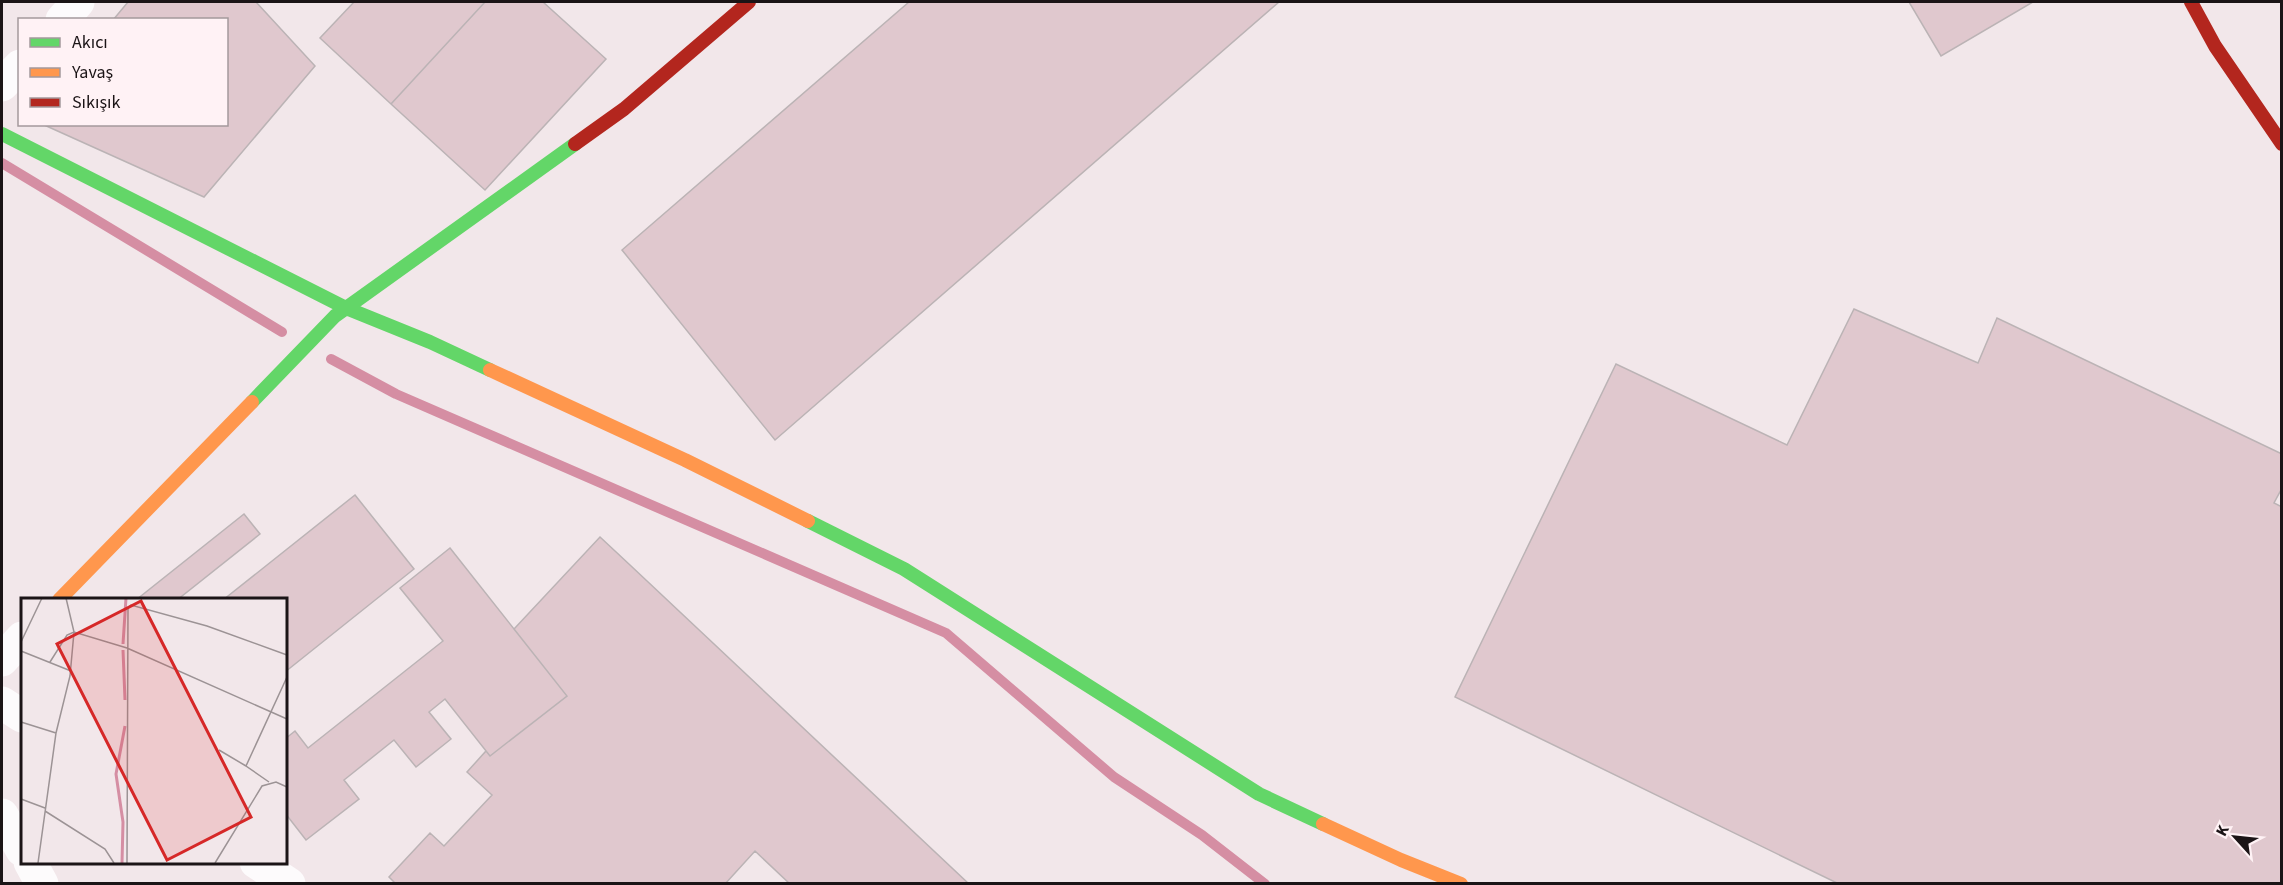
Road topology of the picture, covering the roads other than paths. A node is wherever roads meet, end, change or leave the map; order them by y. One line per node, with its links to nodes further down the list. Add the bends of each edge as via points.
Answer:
1 (78, 2): 4 (street)
2 (749, 2): 9 (street, via 624,109)
3 (2192, 2): 8 (street, via 2215,46)
4 (64, 18)
5 (18, 68): 6 (street)
6 (2, 85)
7 (2, 134): 9 (street)
8 (2282, 144)
9 (346, 308): 10 (street); 21 (street, via 430,342 674,456 904,569 1258,794)
10 (61, 598)
11 (21, 639): 12 (street)
12 (2, 660)
13 (2, 703): 14 (street)
14 (21, 715)
15 (2, 815): 16 (street)
16 (21, 848)
17 (31, 864): 20 (street)
18 (259, 864): 19 (street)
19 (285, 883)
20 (42, 884)
21 (1461, 884)

